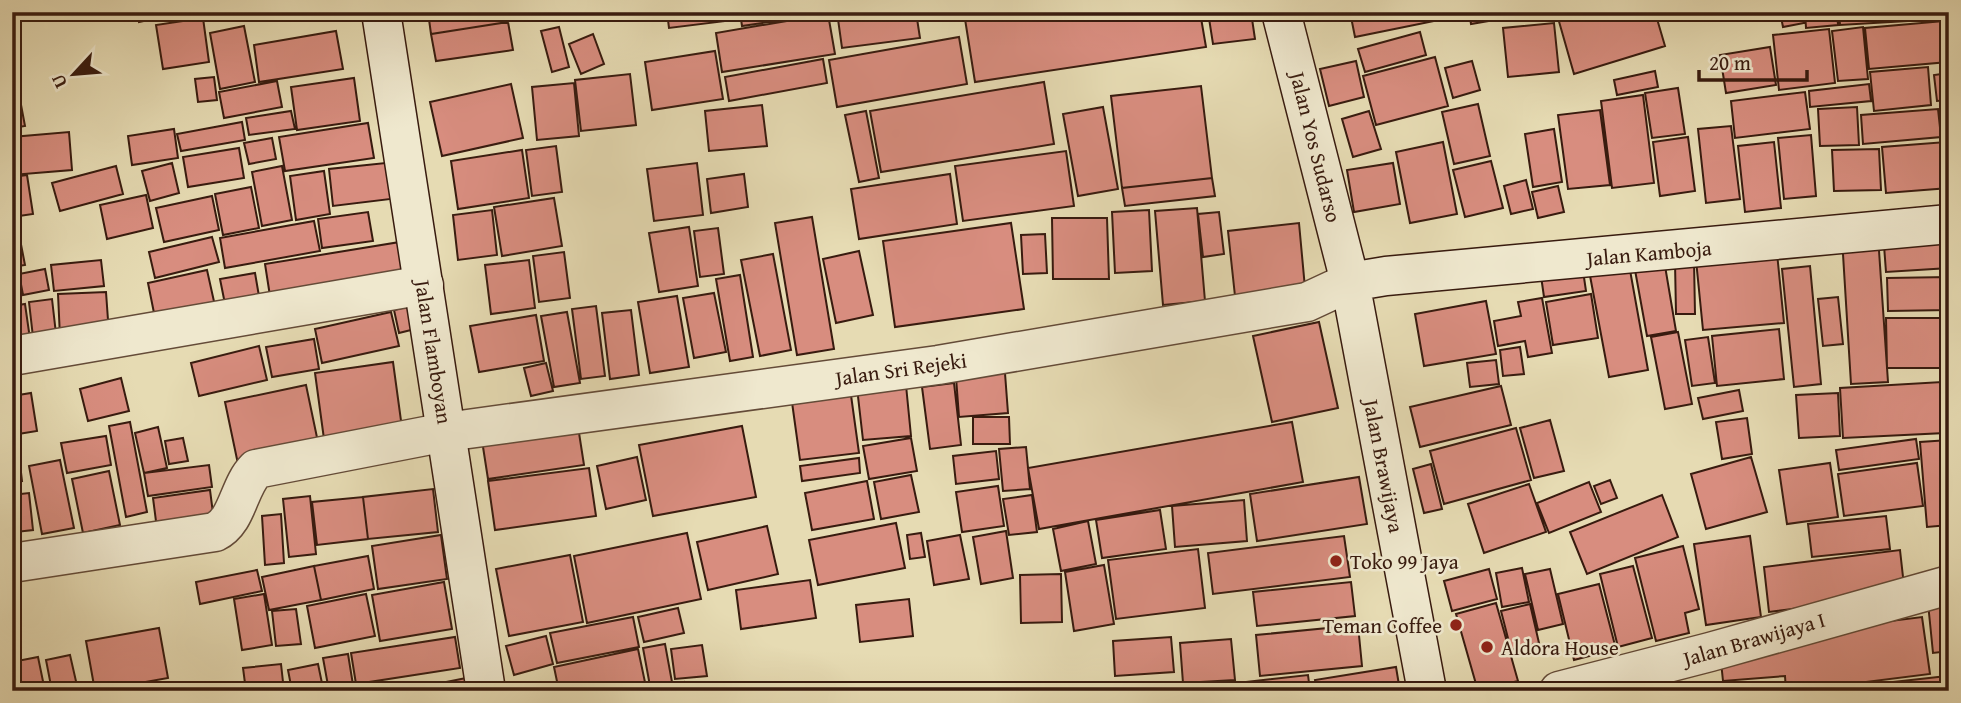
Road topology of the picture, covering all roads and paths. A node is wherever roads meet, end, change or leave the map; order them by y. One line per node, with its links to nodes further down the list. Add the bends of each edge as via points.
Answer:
1 (381, 12): 5 (street, Jalan Flamboyan)
2 (1281, 12): 4 (street, Jalan Yos Sudarso)
3 (1949, 225): 4 (street, Jalan Kamboja)
4 (1350, 282): 7 (street, Jalan Sri Rejeki, via 1307,302 938,365); 11 (street, Jalan Brawijaya)
5 (424, 285): 6 (street); 7 (street, Jalan Flamboyan)
6 (12, 356)
7 (446, 432): 8 (street, Jalan Sri Rejeki, via 256,470 228,522 215,532); 10 (street, Jalan Flamboyan)
8 (12, 563)
9 (1949, 585): 12 (street, Jalan Brawijaya I)
10 (486, 691)
11 (1427, 691)
12 (1559, 691)

